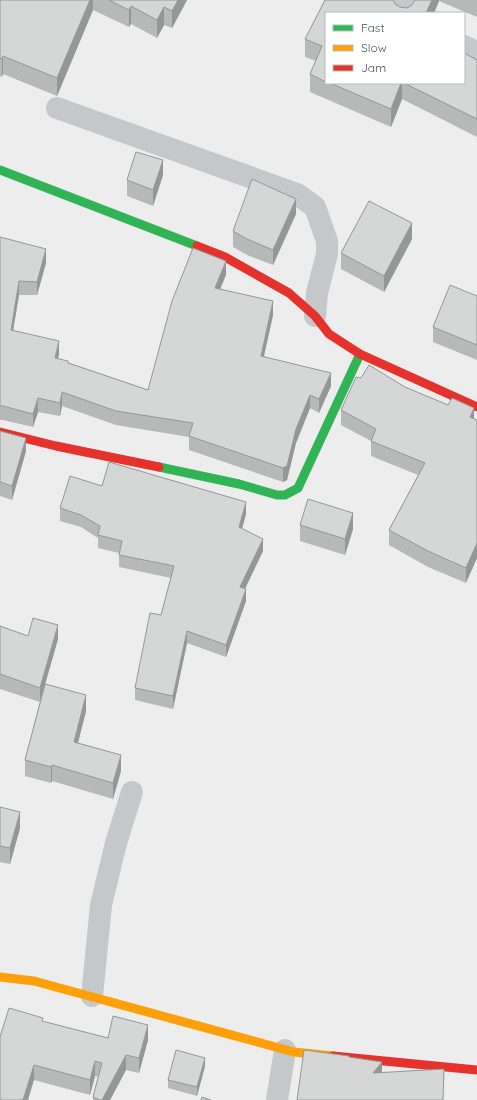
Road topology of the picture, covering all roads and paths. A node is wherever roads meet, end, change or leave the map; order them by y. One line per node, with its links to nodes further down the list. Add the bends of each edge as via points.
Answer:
1 (403, 0): 2 (street)
2 (404, 12)
3 (465, 46): 4 (street)
4 (477, 52)
5 (57, 108): 7 (street, via 297,194 315,207 328,241)
6 (0, 170): 7 (street, via 225,257 289,293)
7 (315, 316): 8 (street, via 329,334)
8 (360, 354): 9 (street); 10 (street, via 298,488 286,495)
9 (477, 407)
10 (0, 432)
11 (132, 792): 13 (street, via 101,905)
12 (0, 977): 13 (street, via 34,981)
13 (92, 996): 14 (street)
14 (285, 1050): 15 (street); 16 (street)
15 (477, 1070)
16 (277, 1100)

